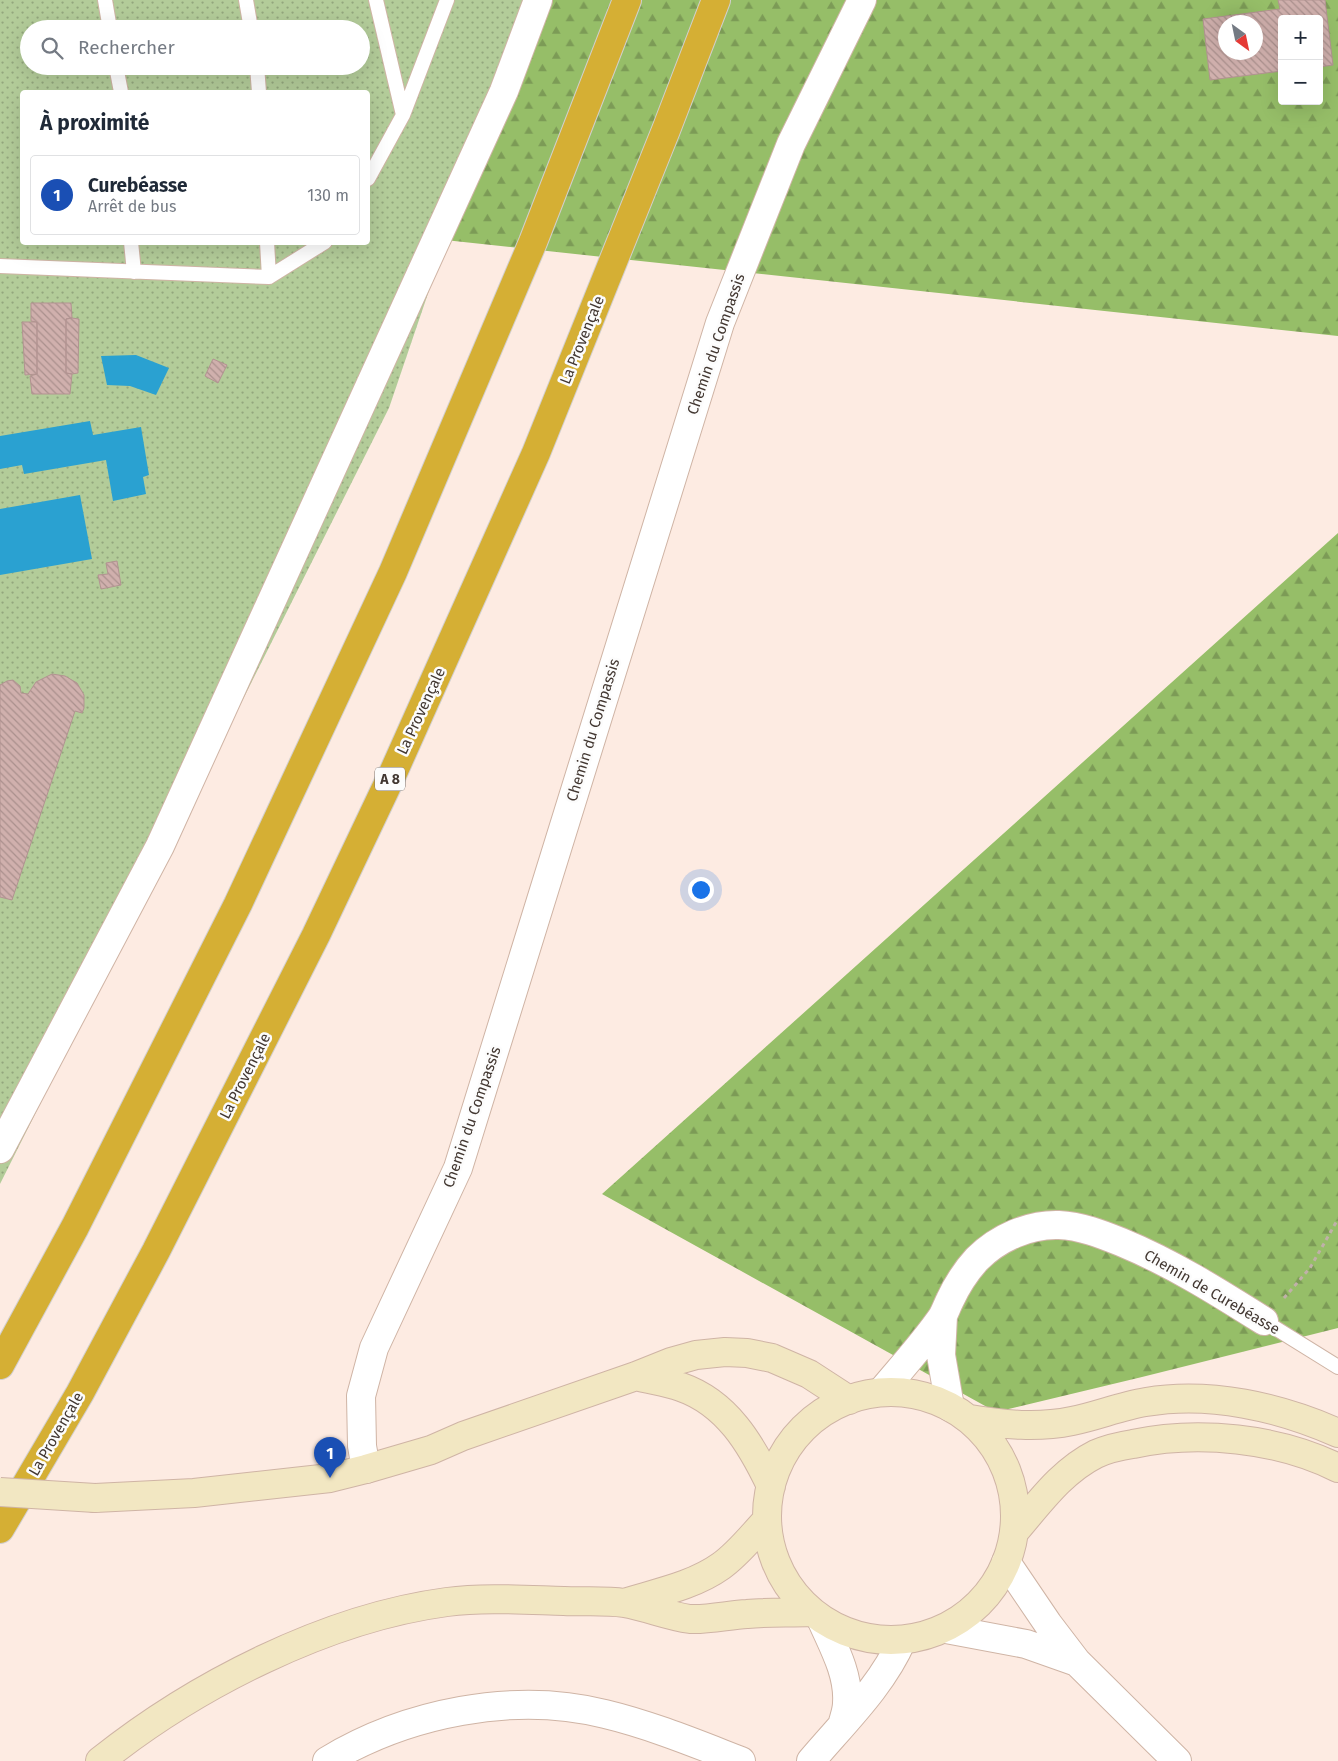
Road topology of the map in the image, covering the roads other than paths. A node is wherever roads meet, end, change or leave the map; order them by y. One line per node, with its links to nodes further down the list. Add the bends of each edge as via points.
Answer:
1 (105, 0): 9 (lane)
2 (246, 0): 10 (lane)
3 (376, 0): 15 (lane)
4 (447, 0): 15 (lane)
5 (538, 0): 23 (street, via 504,90 160,846)
6 (627, 0): 26 (highway, via 533,242 389,581 238,904 76,1227)
7 (716, 0): 38 (highway, La Provençale / A 8, via 536,453 392,773 316,935 156,1251 80,1393)
8 (862, 0): 34 (street, Chemin du Compassis, via 792,144 720,322 458,1168 374,1348 361,1396)
9 (108, 20)
10 (250, 20)
11 (117, 75): 13 (lane)
12 (257, 75): 14 (lane)
13 (120, 90)
14 (258, 90)
15 (403, 115): 16 (lane)
16 (370, 175)
17 (131, 245): 21 (lane)
18 (267, 245): 22 (lane)
19 (319, 245): 22 (lane)
20 (0, 266): 21 (lane)
21 (134, 272): 22 (lane)
22 (269, 277)
23 (0, 1148)
24 (943, 1316): 25 (street, Chemin de Curebéasse, via 964,1275 994,1244 1036,1227 1058,1225 1088,1230 1141,1250 1219,1292); 29 (street); 31 (street, via 941,1355)
25 (1264, 1321): 27 (lane, Chemin de Curebéasse)
26 (0, 1365)
27 (1338, 1367)
28 (636, 1376): 30 (main road, via 696,1355 747,1353 786,1363); 34 (main road, via 463,1436 432,1450); 35 (main road, via 681,1387 718,1407 744,1438)
29 (882, 1391): 30 (main road, via 865,1393); 31 (main road, via 927,1397)
30 (849, 1400): 35 (main road, via 815,1419 791,1442)
31 (960, 1413): 32 (main road, via 1000,1424 1026,1426 1072,1421 1145,1402 1205,1399 1266,1408); 39 (main road, via 992,1444 1005,1466 1015,1501)
32 (1338, 1433)
33 (1338, 1468): 39 (main road, via 1290,1451 1239,1439 1146,1441 1116,1447 1084,1462 1060,1480)
34 (366, 1469): 36 (main road, bridge, via 330,1478 194,1493 95,1498)
35 (771, 1486): 37 (main road)
36 (0, 1492)
37 (765, 1522): 41 (main road, via 736,1553 700,1578); 42 (main road, via 781,1572)
38 (0, 1529)
39 (1016, 1530): 40 (main road)
40 (1006, 1562): 43 (main road, via 1001,1576 988,1594); 45 (street)
41 (624, 1603): 42 (main road, via 692,1619 750,1614); 47 (main road, via 447,1602 380,1616 269,1656 132,1735)
42 (816, 1617): 44 (main road, via 845,1632 883,1640); 46 (street, via 842,1668 847,1685)
43 (946, 1629): 44 (main road, via 921,1638); 45 (street, via 1026,1644)
44 (902, 1640): 46 (street, via 893,1660)
45 (1077, 1662): 51 (street)
46 (843, 1722): 50 (street)
47 (100, 1761)
48 (327, 1761): 49 (street, via 381,1734 415,1722 463,1710 526,1705 604,1713)
49 (742, 1761)
50 (811, 1761)
51 (1177, 1761)

